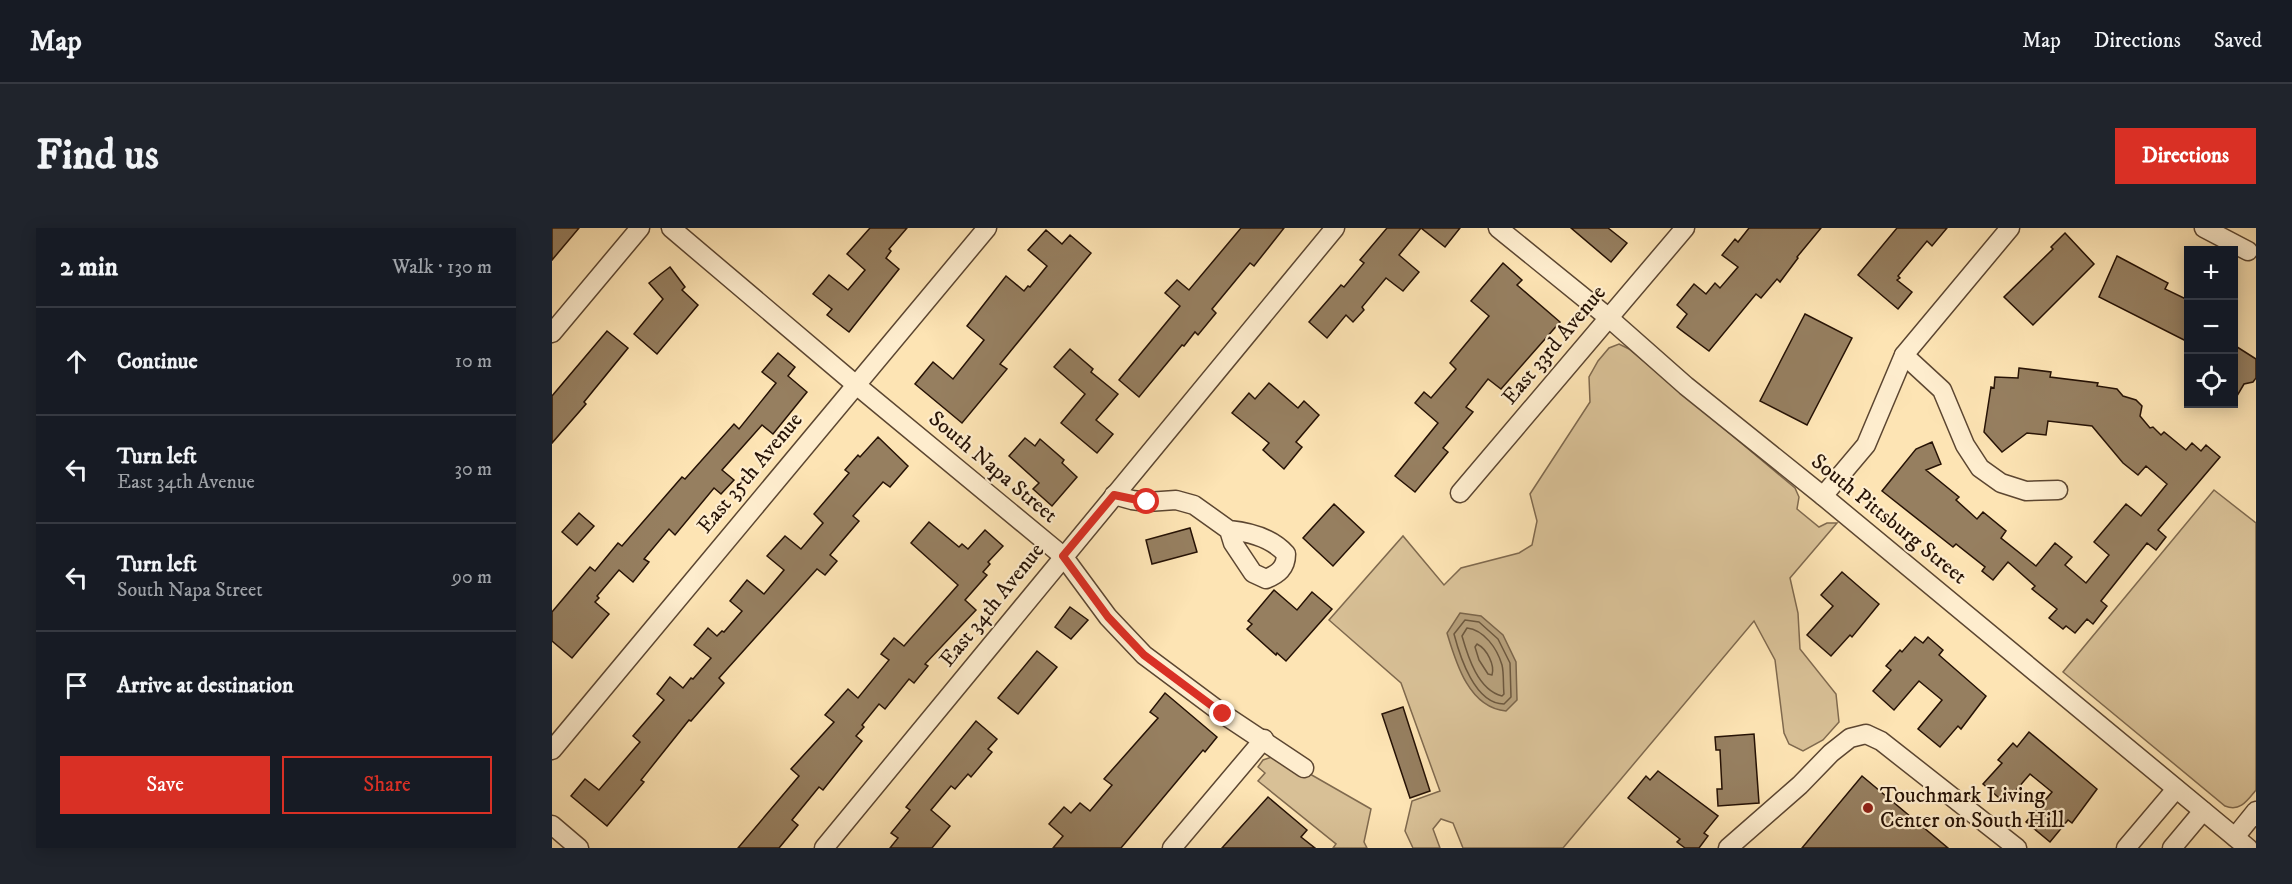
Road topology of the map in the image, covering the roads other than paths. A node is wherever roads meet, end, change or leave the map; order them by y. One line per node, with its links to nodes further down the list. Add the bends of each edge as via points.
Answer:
1 (640, 228): 11 (street)
2 (672, 228): 13 (street, South Napa Street)
3 (987, 228): 13 (street, East 35th Avenue)
4 (1335, 228): 16 (street, East 34th Avenue)
5 (1498, 228): 10 (street, South Pittsburg Street)
6 (1685, 228): 10 (street, East 33rd Avenue)
7 (2010, 228): 12 (street)
8 (2204, 228): 9 (street)
9 (2248, 250)
10 (1609, 318): 15 (street, East 33rd Avenue); 17 (street, South Pittsburg Street, via 1686,386)
11 (552, 333)
12 (1904, 355): 14 (street, via 1942,390 1965,445 1980,468 2001,483 2026,491); 17 (street, via 1866,445)
13 (855, 384): 19 (street, South Napa Street); 21 (street, East 35th Avenue)
14 (2058, 490)
15 (1460, 493)
16 (1114, 495): 18 (street, via 1194,505); 19 (street, East 34th Avenue)
17 (1823, 496): 23 (street, South Pittsburg Street)
18 (1228, 530)
19 (1063, 556): 20 (street, South Napa Street, via 1108,617 1144,655); 29 (street, East 34th Avenue)
20 (1263, 739): 22 (street, South Napa Street); 30 (street)
21 (552, 750)
22 (1304, 768)
23 (2176, 789): 24 (street, South Pittsburg Street); 33 (street)
24 (2203, 811): 27 (street, South Pittsburg Street); 34 (street)
25 (2256, 812): 27 (street)
26 (552, 825): 28 (street)
27 (2242, 842)
28 (579, 848)
29 (824, 848)
30 (1172, 848)
31 (1728, 848): 32 (street, via 1831,753 1850,738 1866,735 1881,741)
32 (2017, 848)
33 (2126, 848)
34 (2172, 848)

